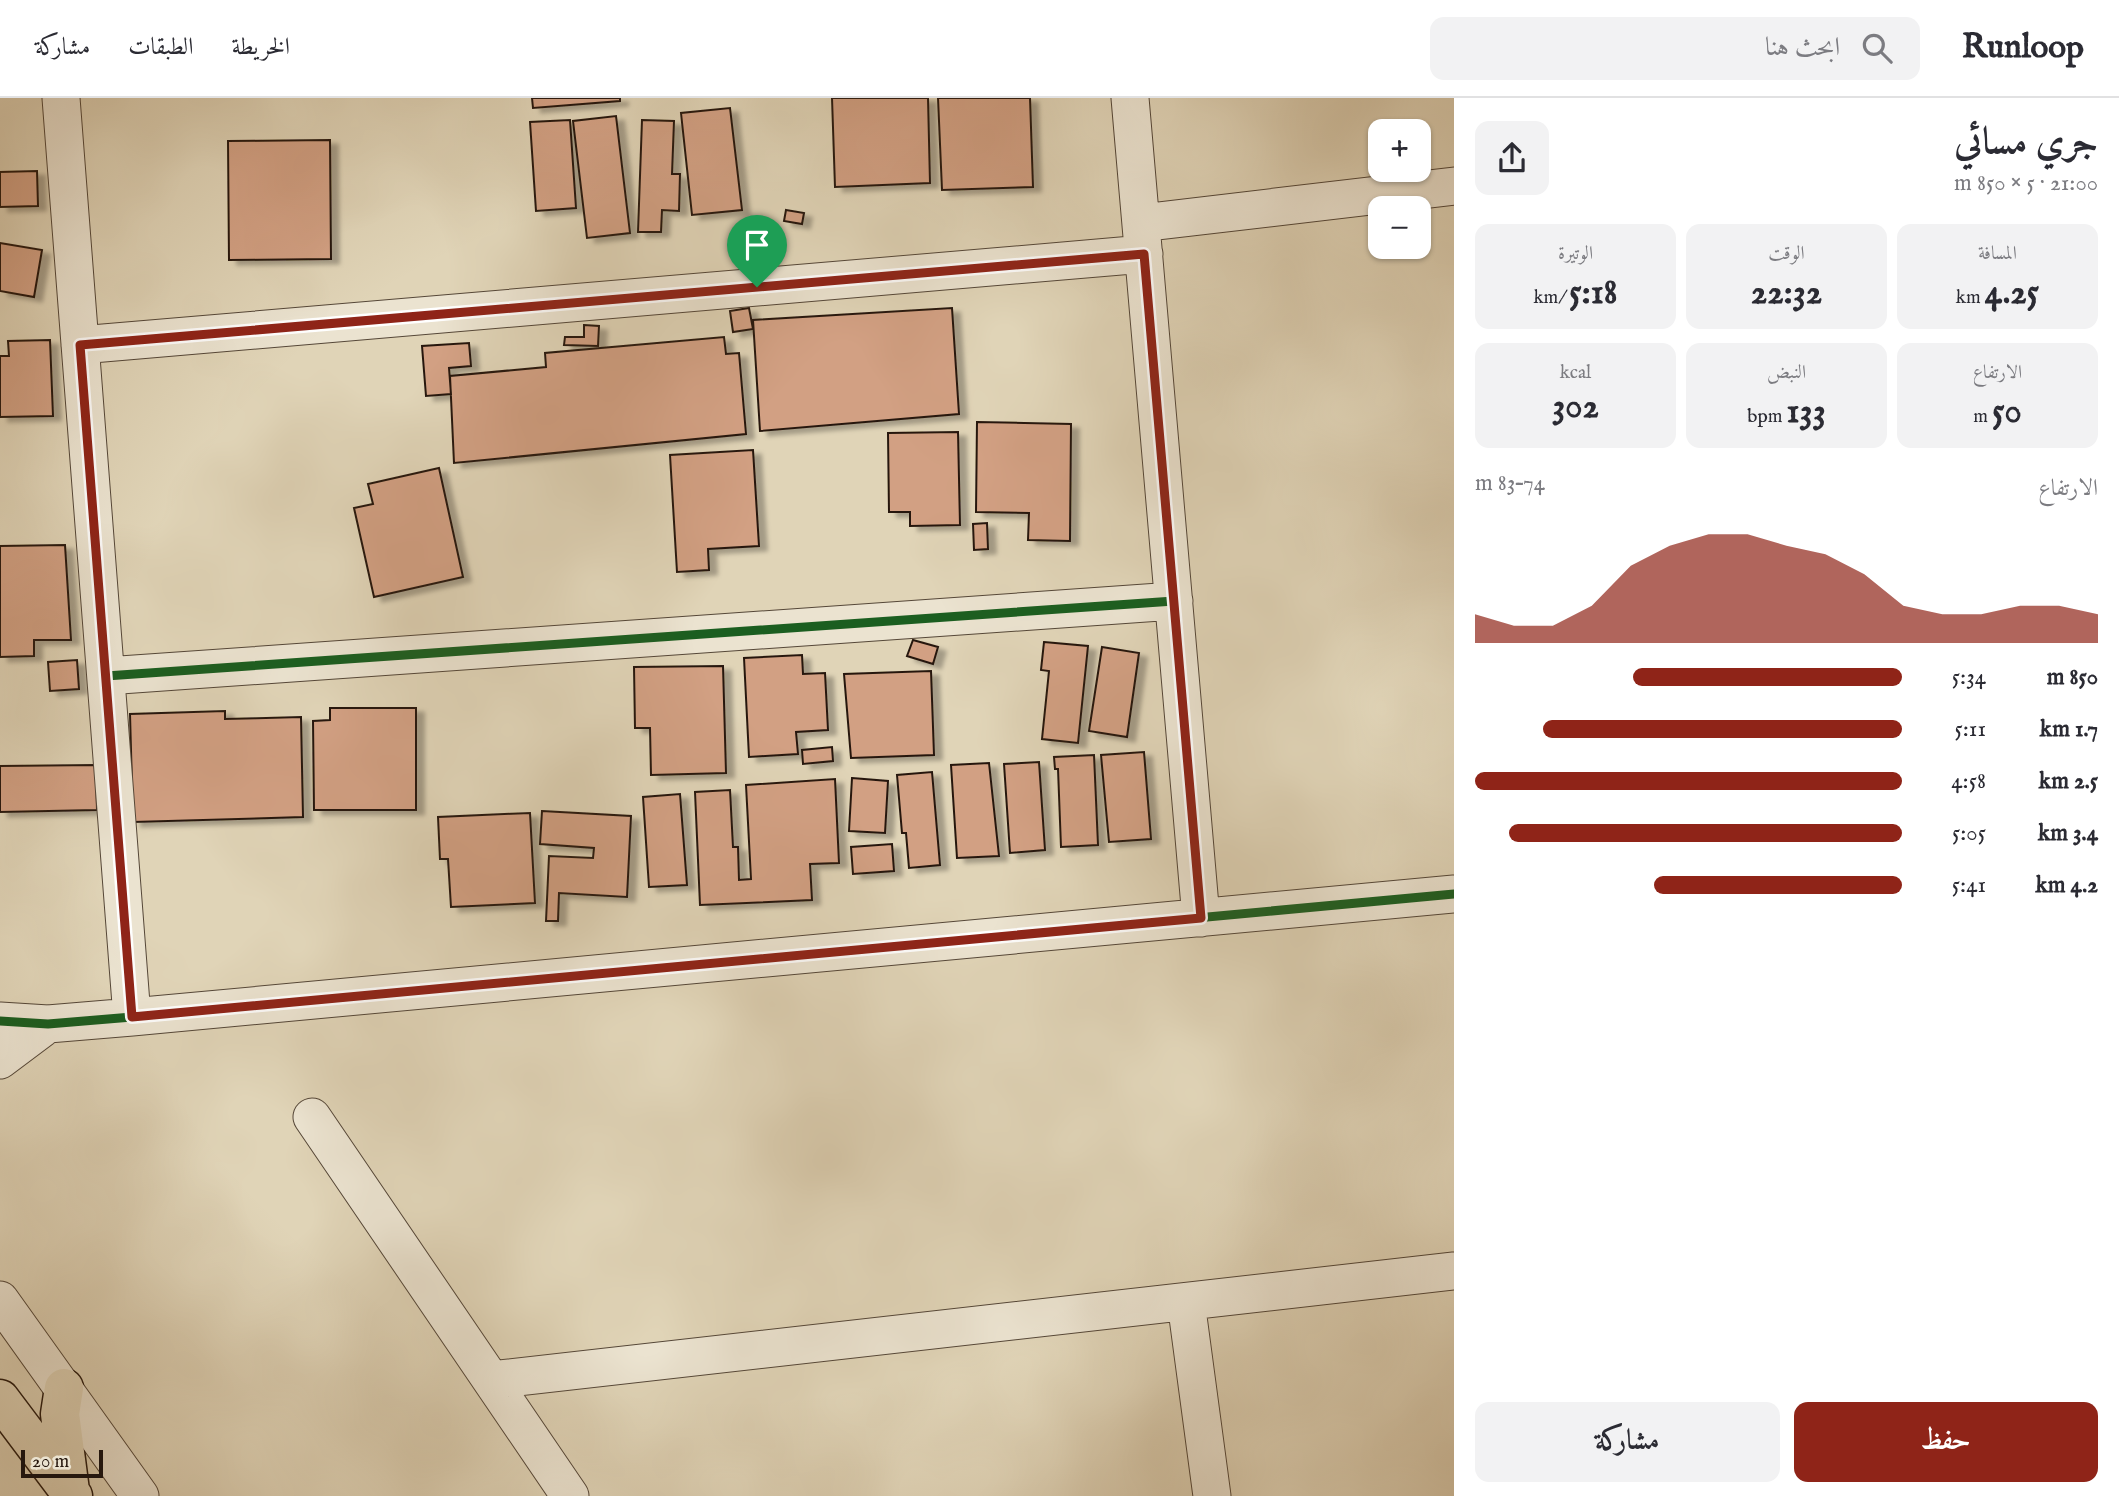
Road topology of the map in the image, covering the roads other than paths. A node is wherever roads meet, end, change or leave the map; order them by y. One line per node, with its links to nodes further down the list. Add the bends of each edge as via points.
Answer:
1 (61, 98): 5 (street)
2 (1130, 98): 4 (street)
3 (1454, 186): 4 (street)
4 (1143, 239): 5 (street); 6 (street)
5 (80, 345): 7 (street)
6 (1174, 601): 7 (street); 9 (street)
7 (106, 676): 10 (street)
8 (1454, 894): 9 (street)
9 (1201, 918): 10 (street)
10 (132, 1017): 12 (street)
11 (0, 1021): 12 (street)
12 (48, 1024): 13 (street)
13 (0, 1060)
14 (312, 1117): 18 (street)
15 (1454, 1271): 17 (street)
16 (0, 1300): 19 (street)
17 (1186, 1302): 18 (street); 24 (street)
18 (491, 1380): 23 (street)
19 (64, 1388): 21 (main road, via 60,1414); 22 (street)
20 (0, 1399): 21 (main road)
21 (71, 1494)
22 (140, 1496)
23 (570, 1496)
24 (1212, 1496)

